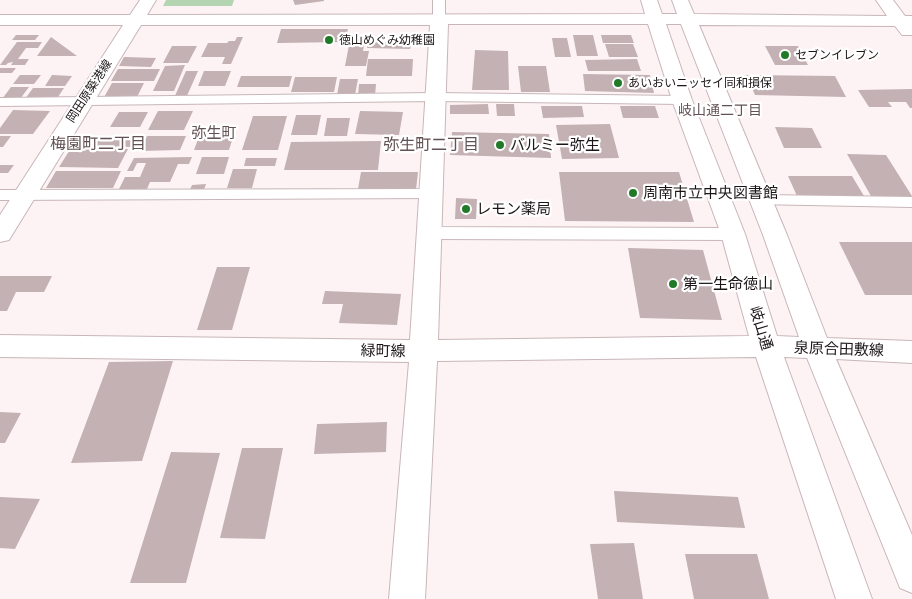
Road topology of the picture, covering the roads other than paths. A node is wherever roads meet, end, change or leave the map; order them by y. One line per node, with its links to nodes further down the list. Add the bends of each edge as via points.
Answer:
1 (148, 0): 6 (street, 岡田原築港線)
2 (439, 0): 8 (street)
3 (884, 0): 9 (street)
4 (653, 9): 5 (street); 8 (street); 12 (street, 岐山通)
5 (684, 9): 9 (street); 18 (street)
6 (136, 19): 7 (street); 8 (street); 13 (street, 岡田原築港線)
7 (0, 20)
8 (439, 20): 11 (street)
9 (906, 21): 10 (street)
10 (912, 35)
11 (435, 97): 12 (street); 13 (street); 15 (street)
12 (682, 100): 22 (street, 岐山通)
13 (82, 101): 14 (street); 17 (street, 岡田原築港線)
14 (0, 102)
15 (431, 194): 17 (street); 20 (street)
16 (0, 195): 17 (street)
17 (23, 195): 21 (street, 岡田原築港線)
18 (760, 200): 19 (street); 25 (street)
19 (912, 202)
20 (429, 233): 22 (street); 26 (street)
21 (0, 234)
22 (732, 234): 24 (street, 岐山通)
23 (0, 346): 26 (street, 緑町線)
24 (766, 346): 25 (street, 泉原合田敷線); 26 (street, 緑町線); 30 (street, 岐山通)
25 (817, 348): 27 (street, 泉原合田敷線); 28 (street)
26 (422, 351): 29 (street)
27 (912, 352)
28 (912, 576)
29 (407, 599)
30 (854, 599)

